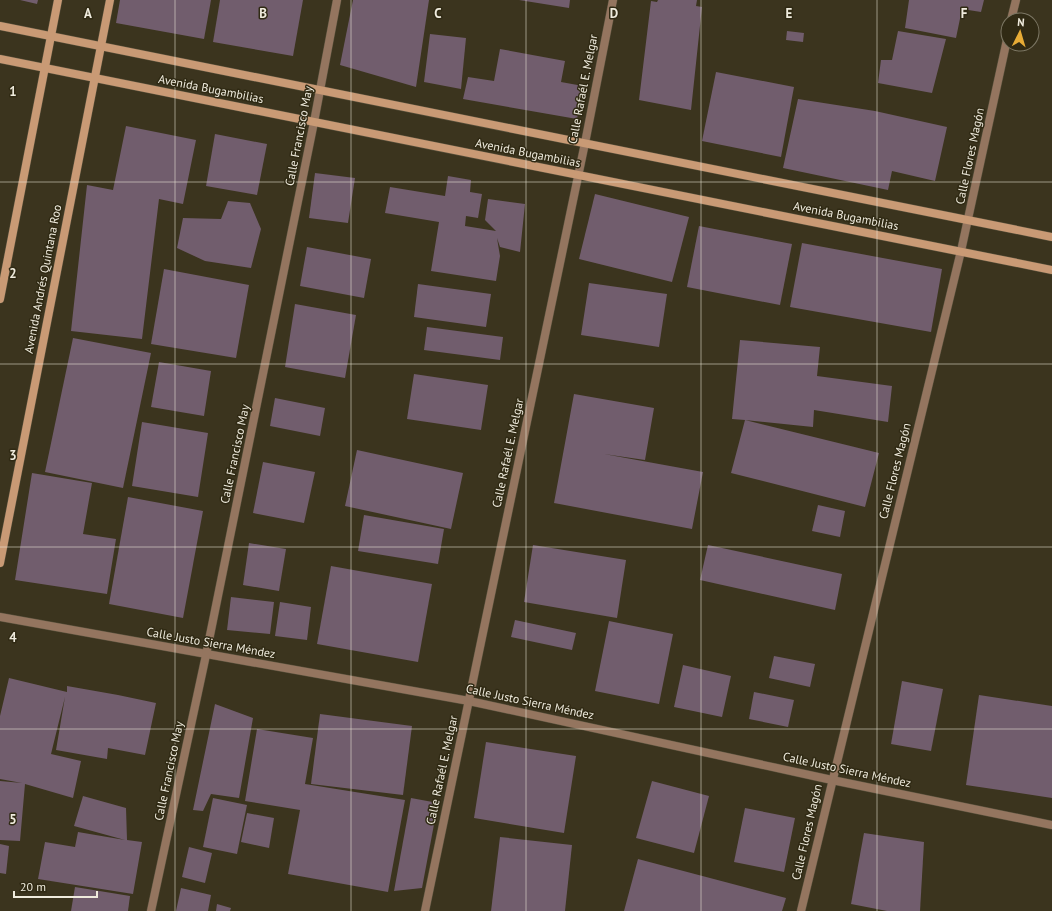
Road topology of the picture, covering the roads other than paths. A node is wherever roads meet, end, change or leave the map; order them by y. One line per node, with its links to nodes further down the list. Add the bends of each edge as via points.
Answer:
1 (58, 0): 8 (main road)
2 (110, 0): 9 (main road, Avenida Andrés Quintana Roo)
3 (338, 0): 14 (street, Calle Francisco May)
4 (613, 0): 16 (street, Calle Rafaél E. Melgar)
5 (1016, 0): 6 (street)
6 (1013, 12)
7 (0, 26): 8 (main road, Avenida Bugambilias)
8 (51, 37): 9 (main road, Avenida Bugambilias); 12 (main road)
9 (101, 47): 13 (main road, Avenida Andrés Quintana Roo); 14 (main road, Avenida Bugambilias)
10 (1004, 52): 18 (street, Calle Flores Magón)
11 (0, 59): 12 (main road, Avenida Bugambilias)
12 (45, 68): 13 (main road, Avenida Bugambilias); 22 (main road)
13 (95, 78): 15 (main road, Avenida Bugambilias); 23 (main road, Avenida Andrés Quintana Roo)
14 (321, 91): 15 (street, Calle Francisco May); 16 (main road, Avenida Bugambilias)
15 (314, 122): 17 (main road, Avenida Bugambilias); 25 (street, Calle Francisco May)
16 (585, 143): 17 (street, Calle Rafaél E. Melgar); 18 (main road, Avenida Bugambilias)
17 (578, 175): 20 (main road, Avenida Bugambilias); 26 (street, Calle Rafaél E. Melgar)
18 (968, 220): 19 (main road, Avenida Bugambilias); 20 (street, Calle Flores Magón)
19 (1052, 237)
20 (961, 251): 21 (main road, Avenida Bugambilias); 27 (street, Calle Flores Magón)
21 (1052, 270)
22 (0, 298)
23 (0, 563)
24 (0, 617): 25 (street, Calle Justo Sierra Méndez)
25 (206, 655): 26 (street, Calle Justo Sierra Méndez); 29 (street, Calle Francisco May)
26 (469, 701): 27 (street, Calle Justo Sierra Méndez); 30 (street, Calle Rafaél E. Melgar)
27 (832, 780): 28 (street, Calle Justo Sierra Méndez); 31 (street, Calle Flores Magón)
28 (1052, 825)
29 (151, 911)
30 (425, 911)
31 (801, 911)

